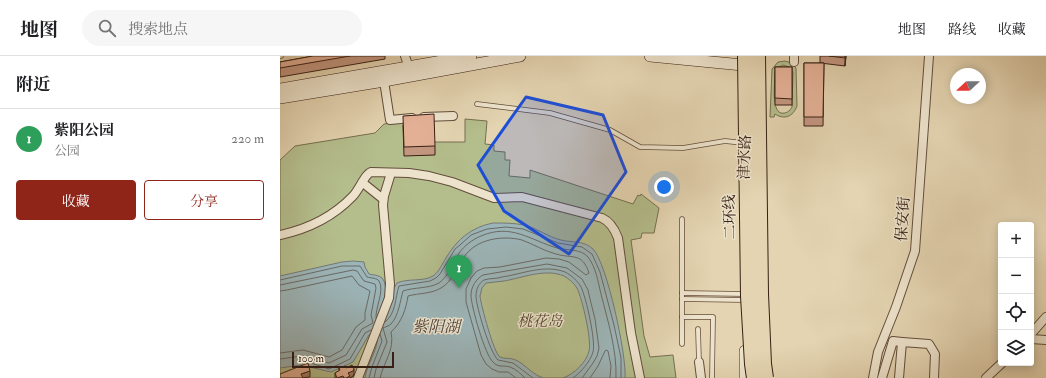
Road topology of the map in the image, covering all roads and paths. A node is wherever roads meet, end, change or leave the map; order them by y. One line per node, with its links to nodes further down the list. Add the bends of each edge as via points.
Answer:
1 (471, 56): 6 (main road)
2 (520, 56): 6 (main road)
3 (650, 56): 5 (main road)
4 (929, 56): 38 (street, 保安街, via 915,251 878,352)
5 (755, 59): 12 (main road, 津水路); 36 (main road, 津水路); 36 (highway, 二环线, bridge, via 748,296 752,364); 37 (highway, 二环线, bridge, via 761,294)
6 (409, 66): 7 (main road); 8 (main road)
7 (384, 81): 9 (main road); 11 (street, via 390,120)
8 (280, 89)
9 (280, 98)
10 (477, 104): 12 (lane, via 550,113 610,130 640,148 683,148 725,141)
11 (453, 116)
12 (748, 144): 19 (main road, 津水路)
13 (391, 173): 14 (street, via 368,173); 15 (street); 32 (street, via 418,174 452,182 496,198 529,198 596,216 608,222 619,244)
14 (363, 183): 15 (street); 17 (street, via 354,195 324,219 309,227)
15 (383, 199): 31 (street, via 390,293)
16 (682, 219): 18 (lane)
17 (280, 235)
18 (682, 293): 19 (lane); 20 (lane)
19 (746, 297): 20 (lane); 35 (main road, 津水路)
20 (682, 299): 21 (lane)
21 (682, 317): 28 (lane); 34 (lane, via 712,317)
22 (1046, 317): 24 (street)
23 (698, 329): 29 (lane)
24 (1034, 331)
25 (1034, 339): 26 (street)
26 (1046, 340)
27 (902, 342): 39 (street, via 893,341); 40 (street); 41 (street, via 929,344 935,354)
28 (682, 344)
29 (699, 362): 33 (street)
30 (999, 366): 42 (street)
31 (358, 378)
32 (640, 378)
33 (701, 378)
34 (712, 378)
35 (745, 378)
36 (756, 378)
37 (766, 378)
38 (873, 378)
39 (882, 378)
40 (899, 378)
41 (934, 378)
42 (986, 378)

